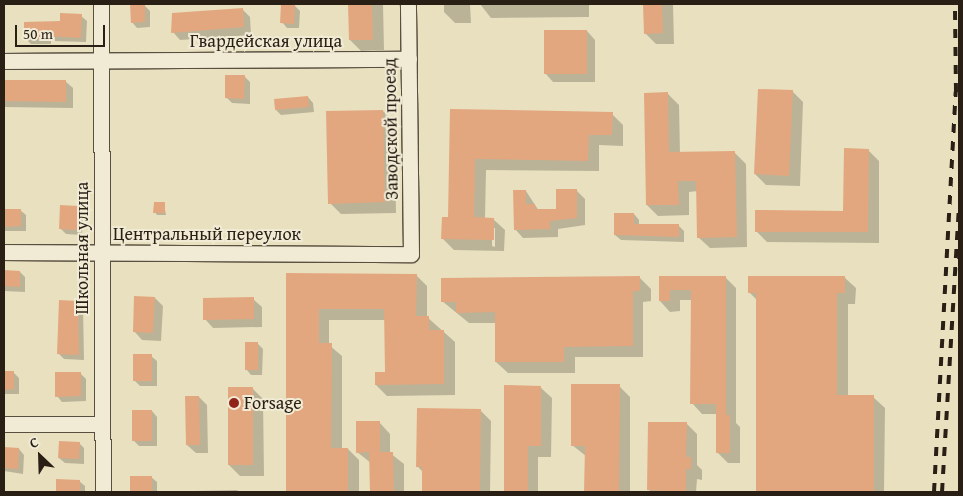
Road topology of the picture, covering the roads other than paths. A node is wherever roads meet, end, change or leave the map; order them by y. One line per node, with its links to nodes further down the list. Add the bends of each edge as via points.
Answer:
1 (101, 4): 5 (street, Школьная улица)
2 (408, 4): 3 (street, Заводской проезд)
3 (409, 59): 5 (street, Гвардейская улица); 8 (street, Заводской проезд)
4 (4, 61): 5 (street, Гвардейская улица)
5 (100, 61): 7 (street, Школьная улица)
6 (4, 252): 7 (street, Центральный переулок)
7 (101, 252): 8 (street, Центральный переулок); 10 (street, Школьная улица)
8 (411, 254)
9 (4, 424): 10 (street)
10 (102, 424): 11 (street, Школьная улица)
11 (103, 492)

